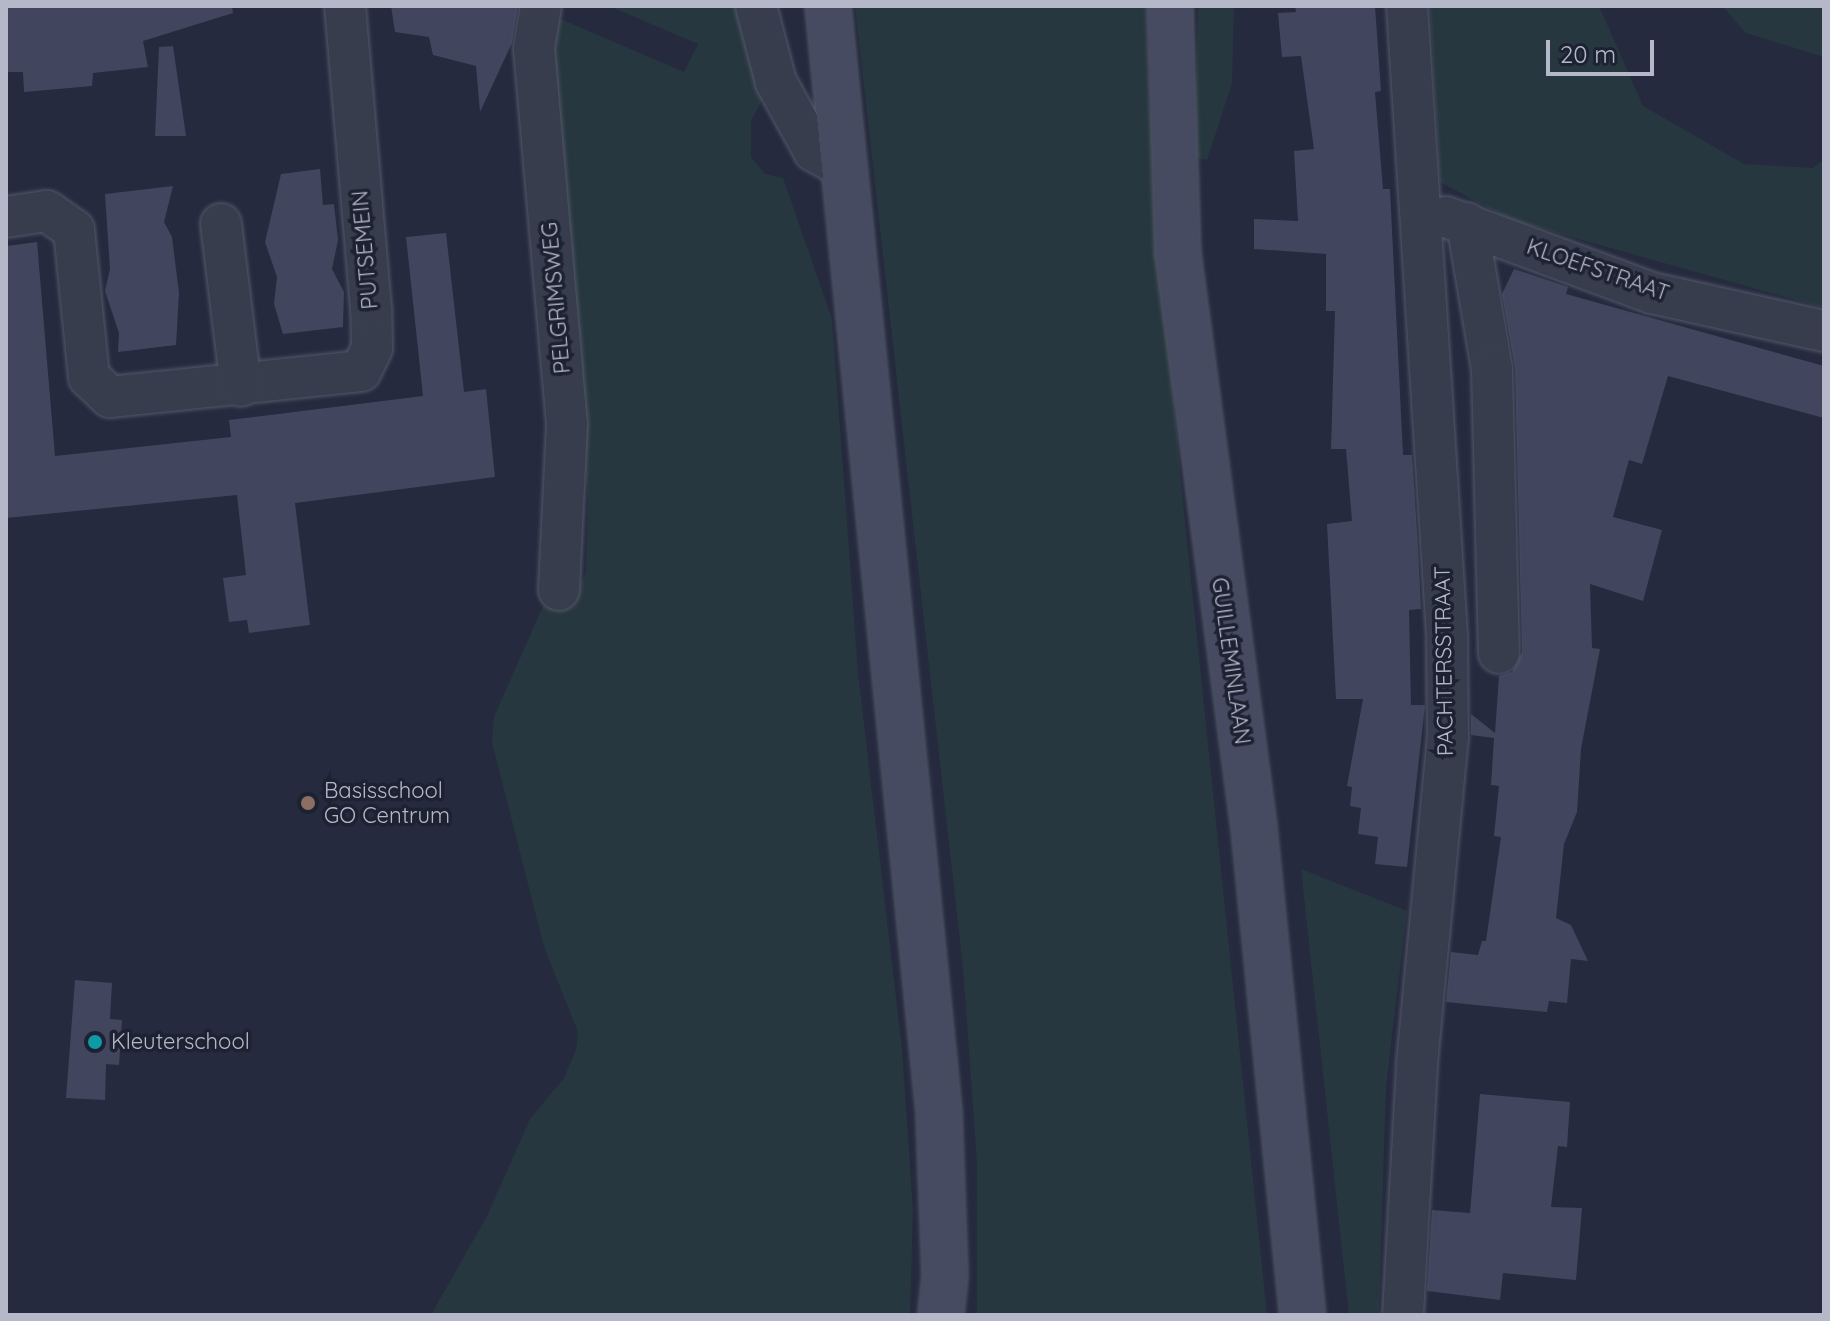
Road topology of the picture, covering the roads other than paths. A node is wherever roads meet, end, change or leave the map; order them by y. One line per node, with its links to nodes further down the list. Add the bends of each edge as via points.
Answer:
1 (345, 6): 13 (street, PUTSEMEIN, via 372,348 361,371)
2 (541, 6): 14 (street, PELGRIMSWEG, via 534,48 567,424)
3 (756, 6): 7 (street, via 776,82 814,151)
4 (828, 6): 7 (main road)
5 (1170, 6): 17 (main road, GUILLEMINLAAN, via 1178,254 1254,828)
6 (1407, 6): 8 (street, PACHTERSSTRAAT)
7 (846, 169): 16 (main road, via 939,1113 945,1276)
8 (1421, 210): 10 (street, KLOEFSTRAAT); 18 (street, PACHTERSSTRAAT, via 1447,636 1448,738 1417,1063)
9 (6, 217): 13 (street, PUTSEMEIN, via 47,211 74,230 89,377 99,392 137,397)
10 (1467, 223): 12 (street, KLOEFSTRAAT, via 1652,293); 15 (street, via 1492,369)
11 (221, 224): 13 (street)
12 (1824, 331)
13 (241, 386)
14 (559, 590)
15 (1499, 653)
16 (941, 1315)
17 (1303, 1315)
18 (1403, 1315)

